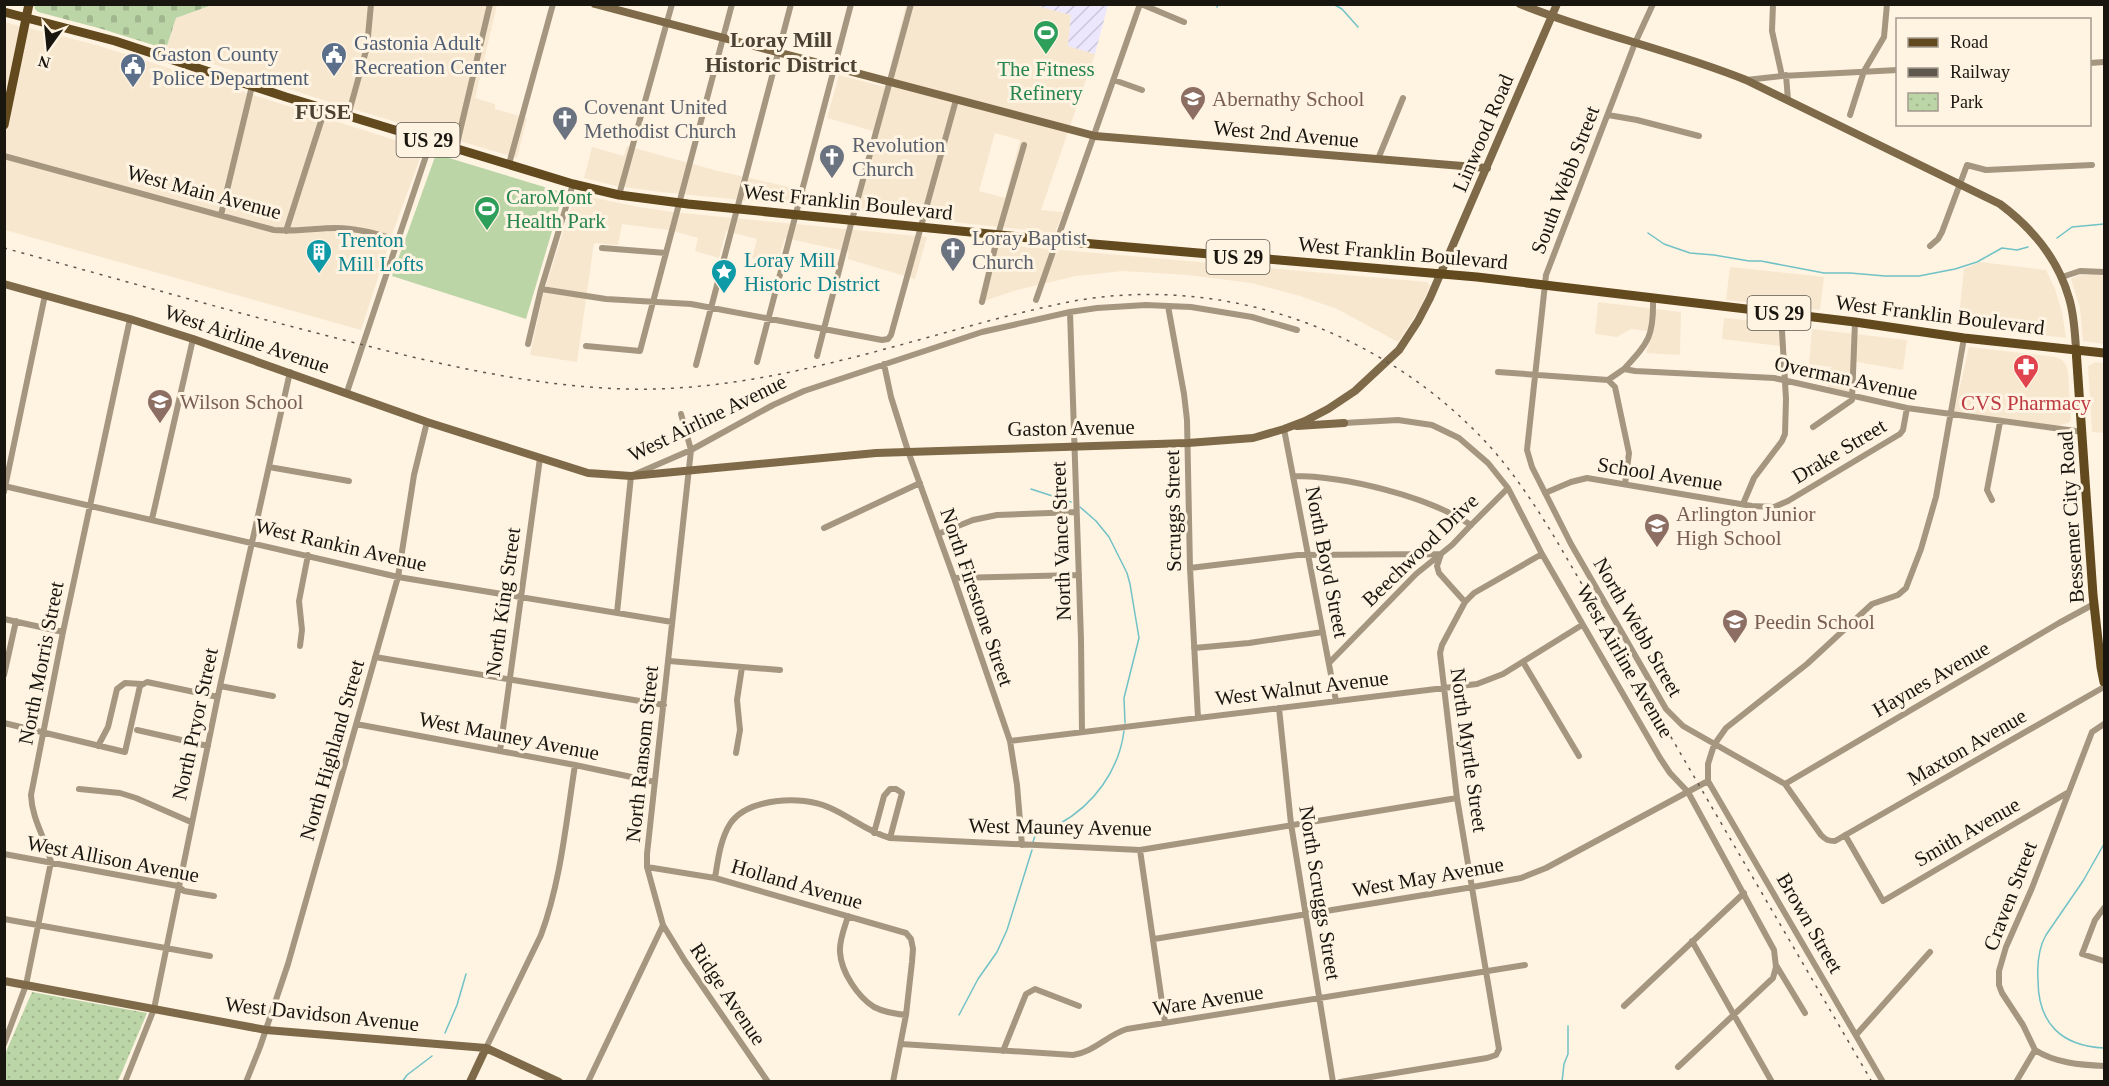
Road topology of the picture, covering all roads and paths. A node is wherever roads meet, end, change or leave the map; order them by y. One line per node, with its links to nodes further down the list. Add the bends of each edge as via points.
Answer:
1 (29, 4): 19 (main road)
2 (371, 4): 41 (street, via 368,46)
3 (489, 4): 47 (street)
4 (553, 4): 50 (street)
5 (595, 4): 17 (main road, West 2nd Avenue)
6 (672, 4): 22 (street)
7 (732, 4): 23 (street)
8 (791, 4): 25 (street)
9 (851, 4): 26 (street)
10 (911, 4): 32 (street)
11 (1141, 4): 21 (street); 30 (street)
12 (1520, 4): 20 (main road)
13 (1557, 4): 20 (main road, Linwood Road)
14 (1653, 4): 24 (street, South Webb Street)
15 (1773, 4): 29 (street, via 1772,31)
16 (1887, 4): 28 (street, via 1884,37)
17 (610, 6): 22 (main road, West 2nd Avenue)
18 (4, 12): 19 (main road, West Franklin Boulevard / US 29)
19 (27, 17): 33 (main road, West Franklin Boulevard / US 29); 42 (main road)
20 (1552, 17): 24 (main road); 52 (main road, Linwood Road)
21 (1184, 22)
22 (667, 23): 23 (main road, West 2nd Avenue); 55 (street)
23 (723, 38): 25 (main road, West 2nd Avenue); 56 (street)
24 (1635, 44): 31 (main road); 39 (street, South Webb Street)
25 (779, 53): 26 (main road, West 2nd Avenue); 57 (street)
26 (834, 67): 32 (main road, West 2nd Avenue); 58 (street)
27 (1896, 70): 28 (street)
28 (1864, 71): 29 (street); 40 (street)
29 (1784, 76): 31 (street); 37 (street)
30 (1114, 80): 34 (street); 43 (street)
31 (1746, 80): 37 (main road)
32 (891, 82): 36 (main road, West 2nd Avenue); 60 (street)
33 (252, 86): 38 (main road, West Franklin Boulevard / US 29); 59 (street)
34 (1142, 90)
35 (1403, 98): 49 (street)
36 (956, 100): 43 (main road, West 2nd Avenue); 61 (street)
37 (1788, 100): 54 (main road)
38 (325, 109): 41 (main road, West Franklin Boulevard / US 29); 62 (street)
39 (1608, 115): 44 (street); 73 (street, South Webb Street)
40 (1850, 115)
41 (348, 116): 45 (main road, West Franklin Boulevard / US 29)
42 (4, 125)
43 (1095, 136): 49 (main road, West 2nd Avenue); 65 (street)
44 (1699, 136)
45 (431, 141): 47 (main road, West Franklin Boulevard / US 29); 64 (street)
46 (1024, 145): 63 (street)
47 (456, 148): 50 (main road, West Franklin Boulevard / US 29)
48 (4, 156): 59 (street, West Main Avenue)
49 (1378, 159): 52 (main road, West 2nd Avenue)
50 (509, 164): 53 (main road, West Franklin Boulevard / US 29)
51 (2092, 165): 54 (street, via 1986,170 1969,165)
52 (1487, 168): 70 (main road, Linwood Road)
53 (573, 183): 55 (main road, West Franklin Boulevard / US 29); 74 (street)
54 (1959, 183): 66 (street, via 1942,232); 71 (main road, via 2000,204 2023,223)
55 (619, 195): 56 (main road, West Franklin Boulevard / US 29)
56 (679, 203): 57 (main road, West Franklin Boulevard / US 29); 68 (street)
57 (737, 209): 58 (main road, West Franklin Boulevard / US 29); 81 (street)
58 (794, 214): 60 (main road, West Franklin Boulevard / US 29); 84 (street)
59 (221, 215): 62 (street, West Main Avenue)
60 (852, 220): 61 (main road, West Franklin Boulevard / US 29); 87 (street)
61 (921, 227): 63 (main road, West Franklin Boulevard / US 29); 87 (street, via 888,339)
62 (286, 231): 64 (street, West Main Avenue, via 338,228)
63 (998, 235): 65 (main road, West Franklin Boulevard / US 29); 79 (street)
64 (397, 240): 105 (street)
65 (1058, 241): 70 (main road, West Franklin Boulevard / US 29); 77 (street)
66 (1930, 246)
67 (602, 248): 68 (street)
68 (666, 253): 78 (street)
69 (2104, 272): 71 (street, via 2080,271)
70 (1441, 274): 73 (main road, West Franklin Boulevard / US 29); 107 (main road, Gaston Avenue, via 1405,342 1372,377)
71 (2062, 277): 93 (main road, via 2070,300)
72 (4, 284): 75 (main road, West Airline Avenue)
73 (1545, 286): 76 (main road, West Franklin Boulevard / US 29); 102 (street, South Webb Street)
74 (541, 288): 78 (street); 91 (street)
75 (45, 295): 85 (main road, West Airline Avenue); 131 (street)
76 (1653, 298): 83 (main road, West Franklin Boulevard / US 29); 99 (street, via 1650,336 1640,354)
77 (1036, 300)
78 (654, 301): 81 (street); 92 (street, via 640,351)
79 (982, 302)
80 (1168, 306): 82 (street, West Airline Avenue); 88 (street, West Airline Avenue, via 1225,311); 119 (street, Scruggs Street, via 1184,394)
81 (711, 307): 84 (street); 98 (street)
82 (1070, 312): 97 (street, West Airline Avenue, via 982,332); 120 (street, North Vance Street)
83 (1782, 314): 86 (main road, West Franklin Boulevard / US 29); 104 (street)
84 (768, 318): 87 (street); 96 (street)
85 (130, 319): 90 (main road, West Airline Avenue); 136 (street, North Morris Street)
86 (1855, 322): 89 (main road, West Franklin Boulevard / US 29); 106 (street)
87 (824, 329): 95 (street)
88 (1297, 330)
89 (1964, 338): 93 (main road, West Franklin Boulevard / US 29); 111 (street)
90 (194, 339): 100 (main road, West Airline Avenue); 139 (street)
91 (528, 344)
92 (586, 346)
93 (2076, 350): 94 (main road, West Franklin Boulevard / US 29); 118 (main road, Bessemer City Road)
94 (2104, 353)
95 (818, 356)
96 (757, 362)
97 (884, 364): 121 (street, West Airline Avenue, via 794,395); 122 (street, North Firestone Street)
98 (696, 365)
99 (1624, 369): 103 (street); 104 (street, Overman Avenue)
100 (290, 372): 105 (main road, West Airline Avenue); 124 (street, North Pryor Street)
101 (1498, 372): 102 (street)
102 (1535, 374): 103 (street); 133 (street, North Webb Street, via 1527,450)
103 (1608, 380): 130 (street, via 1615,387 1629,453)
104 (1785, 380): 106 (street, Overman Avenue); 135 (street, via 1785,434 1754,478)
105 (347, 392): 112 (main road, West Airline Avenue)
106 (1853, 395): 108 (street, Overman Avenue); 116 (street, via 1849,404)
107 (1332, 406): 109 (main road, Gaston Avenue); 114 (main road, via 1334,417)
108 (1906, 408): 111 (street, Overman Avenue); 137 (street, Drake Street, via 1900,434 1788,501)
109 (1320, 413): 115 (main road); 117 (main road, Gaston Avenue)
110 (681, 414): 121 (street, North Ransom Street)
111 (1950, 416): 113 (street, Overman Avenue); 190 (street, via 1929,523 1906,588 1872,604 1807,664 1734,720)
112 (427, 422): 123 (main road, West Airline Avenue); 150 (street, North Highland Street, via 414,475)
113 (2000, 422): 118 (street, Overman Avenue); 134 (street, via 1987,490)
114 (1344, 423): 115 (main road); 132 (street, West Airline Avenue, via 1398,420 1432,425 1459,438 1476,452)
115 (1334, 424): 117 (main road)
116 (1813, 427)
117 (1288, 428): 119 (main road, Gaston Avenue, via 1253,438); 126 (street, North Boyd Street)
118 (2083, 432): 154 (main road, Bessemer City Road)
119 (1188, 443): 120 (main road, Gaston Avenue); 148 (street, Scruggs Street)
120 (1074, 446): 122 (main road, Gaston Avenue); 138 (street, North Vance Street)
121 (691, 450): 125 (street, North Ransom Street); 127 (street, West Airline Avenue)
122 (908, 451): 125 (main road, Gaston Avenue); 129 (street, North Firestone Street)
123 (540, 458): 127 (main road, West Airline Avenue, via 588,473); 152 (street, North King Street)
124 (269, 467): 128 (street); 143 (street, North Pryor Street)
125 (689, 470): 127 (main road, Gaston Avenue); 158 (street, North Ransom Street)
126 (1293, 476): 140 (street, via 1385,490 1444,509); 147 (street, North Boyd Street)
127 (631, 477): 155 (street)
128 (350, 481)
129 (920, 483): 141 (street); 142 (street, North Firestone Street)
130 (1625, 484): 133 (street, School Avenue, via 1587,478); 135 (street, School Avenue)
131 (5, 488): 136 (street, West Rankin Avenue)
132 (1508, 489): 140 (street, Beechwood Drive); 145 (street, West Airline Avenue)
133 (1545, 493): 190 (street, North Webb Street, via 1666,709 1683,726)
134 (1992, 500)
135 (1743, 504): 137 (street, School Avenue)
136 (90, 506): 139 (street, West Rankin Avenue); 160 (street, North Morris Street)
137 (1771, 507)
138 (1076, 512): 142 (street, via 997,515); 149 (street, North Vance Street)
139 (152, 519): 143 (street, West Rankin Avenue)
140 (1471, 525): 144 (street, Beechwood Drive)
141 (824, 528)
142 (938, 534): 151 (street, North Firestone Street)
143 (251, 541): 146 (street, West Rankin Avenue); 174 (street, North Pryor Street)
144 (1441, 554): 147 (street); 153 (street, via 1439,573); 166 (street, Beechwood Drive, via 1416,574)
145 (1542, 554): 153 (street, via 1486,585); 159 (street, West Airline Avenue)
146 (308, 555): 150 (street, West Rankin Avenue); 162 (street, via 299,602)
147 (1309, 555): 148 (street); 161 (street, North Boyd Street)
148 (1190, 568): 163 (street, Scruggs Street)
149 (1079, 575): 151 (street); 188 (street, North Vance Street)
150 (398, 577): 152 (street, West Rankin Avenue); 164 (street, North Highland Street)
151 (954, 578): 189 (street, North Firestone Street)
152 (520, 598): 155 (street, West Rankin Avenue); 171 (street, North King Street)
153 (1465, 602): 176 (street, North Myrtle Street, via 1442,645)
154 (2094, 604): 172 (main road, Bessemer City Road); 199 (street, Haynes Avenue)
155 (617, 613): 158 (street, West Rankin Avenue)
156 (4, 619): 157 (street)
157 (16, 621): 160 (street); 170 (street)
158 (672, 622): 165 (street, North Ransom Street)
159 (1582, 625): 167 (street, West Walnut Avenue); 201 (street, West Airline Avenue, via 1670,773)
160 (63, 632): 187 (street, North Morris Street)
161 (1323, 632): 163 (street); 166 (street, North Boyd Street)
162 (300, 646)
163 (1194, 648): 182 (street, Scruggs Street)
164 (375, 657): 171 (street); 184 (street, North Highland Street)
165 (669, 661): 168 (street); 180 (street, North Ransom Street)
166 (1330, 662): 179 (street, North Boyd Street)
167 (1523, 662): 176 (street, West Walnut Avenue, via 1486,682); 195 (street)
168 (742, 667): 169 (street); 194 (street)
169 (780, 670)
170 (4, 675)
171 (509, 679): 180 (street); 193 (street, North King Street)
172 (2104, 682)
173 (145, 683): 178 (street); 191 (street, via 125,683 117,690 108,727); 191 (street, via 140,686 124,752)
174 (220, 686): 177 (street); 178 (street, North Pryor Street)
175 (2104, 687): 207 (street, Maxton Avenue)
176 (1444, 688): 179 (street, West Walnut Avenue); 203 (street, North Myrtle Street)
177 (273, 696)
178 (218, 697): 192 (street, North Pryor Street)
179 (1336, 701): 181 (street, West Walnut Avenue)
180 (664, 705): 198 (street, North Ransom Street)
181 (1279, 708): 182 (street, West Walnut Avenue); 205 (street, North Scruggs Street)
182 (1198, 717): 188 (street, West Walnut Avenue)
183 (4, 723): 187 (street)
184 (356, 724): 193 (street, West Mauney Avenue); 244 (street, North Highland Street)
185 (2104, 724): 202 (street, Craven Street, via 2092,732)
186 (136, 730): 192 (street)
187 (44, 732): 191 (street); 212 (street, North Morris Street, via 32,803 34,819)
188 (1082, 732): 189 (street, West Walnut Avenue)
189 (1010, 741): 209 (street, North Firestone Street)
190 (1714, 745): 197 (street); 199 (street, North Webb Street)
191 (98, 746)
192 (208, 746): 204 (street, North Pryor Street)
193 (500, 751): 196 (street, West Mauney Avenue)
194 (736, 753)
195 (1579, 756)
196 (576, 765): 198 (street, West Mauney Avenue); 248 (street, via 548,916)
197 (1708, 781): 201 (street, West May Avenue); 245 (street, Brown Street)
198 (655, 782): 213 (street, North Ransom Street)
199 (1785, 784): 207 (street, North Webb Street, via 1826,841)
200 (79, 789): 204 (street, via 136,798)
201 (1688, 792): 216 (street, West May Avenue, via 1546,868 1521,878); 217 (street, West Airline Avenue)
202 (2068, 792): 207 (street, Smith Avenue, via 1882,901); 249 (street, Craven Street, via 1999,971 2002,993)
203 (1457, 798): 205 (street, West Mauney Avenue); 216 (street, North Myrtle Street)
204 (191, 822): 215 (street, North Pryor Street)
205 (1291, 824): 210 (street, West Mauney Avenue); 220 (street, North Scruggs Street)
206 (874, 833): 208 (street, West Mauney Avenue); 208 (street, via 884,796 890,789 896,789 902,793); 214 (street, West Mauney Avenue, via 814,802 781,801 756,806 740,813 729,826)
207 (1845, 835)
208 (890, 838): 209 (street, West Mauney Avenue)
209 (1022, 845): 210 (street, West Mauney Avenue)
210 (1140, 850): 225 (street)
211 (4, 854): 212 (street, West Allison Avenue)
212 (51, 862): 215 (street, West Allison Avenue); 223 (street, North Morris Street)
213 (647, 867): 214 (street, Holland Avenue); 224 (street, North Ransom Street)
214 (715, 878): 221 (street, Holland Avenue)
215 (178, 886): 218 (street, West Allison Avenue, via 184,891); 227 (street, North Pryor Street)
216 (1473, 888): 220 (street, West May Avenue); 233 (street, North Myrtle Street)
217 (1744, 893): 226 (street); 232 (street, West Airline Avenue, via 1774,950)
218 (214, 896)
219 (2104, 908): 230 (street, via 2082,954)
220 (1305, 915): 225 (street, West May Avenue); 236 (street, North Scruggs Street)
221 (848, 916): 242 (street, via 840,952 845,971 874,1006); 242 (street, Holland Avenue, via 906,933 911,939)
222 (4, 919): 223 (street)
223 (39, 925): 227 (street); 235 (street, North Morris Street)
224 (663, 925): 257 (street); 258 (street, Ridge Avenue)
225 (1154, 939): 243 (street)
226 (1692, 941): 238 (street); 241 (street)
227 (165, 948): 229 (street); 239 (street, North Pryor Street)
228 (1930, 952): 245 (street)
229 (210, 956)
230 (2104, 961)
231 (1525, 965): 233 (street, Ware Avenue)
232 (1776, 965): 240 (street, West Airline Avenue); 241 (street, via 1773,978)
233 (1485, 971): 236 (street, Ware Avenue); 261 (street, North Myrtle Street, via 1499,1049 1496,1055)
234 (4, 981): 235 (main road, West Davidson Avenue)
235 (26, 985): 239 (main road, West Davidson Avenue); 246 (street, North Morris Street)
236 (1320, 998): 243 (street, Ware Avenue); 260 (street, North Scruggs Street)
237 (1079, 1006): 250 (street, via 1035,989 1026,994)
238 (1624, 1006)
239 (154, 1009): 244 (main road, West Davidson Avenue); 253 (street, North Pryor Street)
240 (1804, 1012)
241 (1734, 1013): 252 (street); 262 (street)
242 (906, 1015): 247 (street)
243 (1165, 1023): 250 (street, Ware Avenue, via 1118,1032 1091,1050 1073,1055)
244 (266, 1030): 248 (main road, West Davidson Avenue); 254 (street, North Highland Street)
245 (1856, 1035): 263 (street, Brown Street)
246 (4, 1044)
247 (901, 1044): 250 (street, Ware Avenue); 259 (street)
248 (486, 1048): 255 (main road); 256 (main road, West Davidson Avenue)
249 (2035, 1050): 251 (street, via 2070,1063); 264 (street)
250 (1003, 1051)
251 (2104, 1066)
252 (1678, 1067)
253 (125, 1082)
254 (246, 1082)
255 (470, 1082)
256 (559, 1082)
257 (588, 1082)
258 (768, 1082)
259 (893, 1082)
260 (1333, 1082)
261 (1340, 1082)
262 (1772, 1082)
263 (1883, 1082)
264 (2016, 1082)

